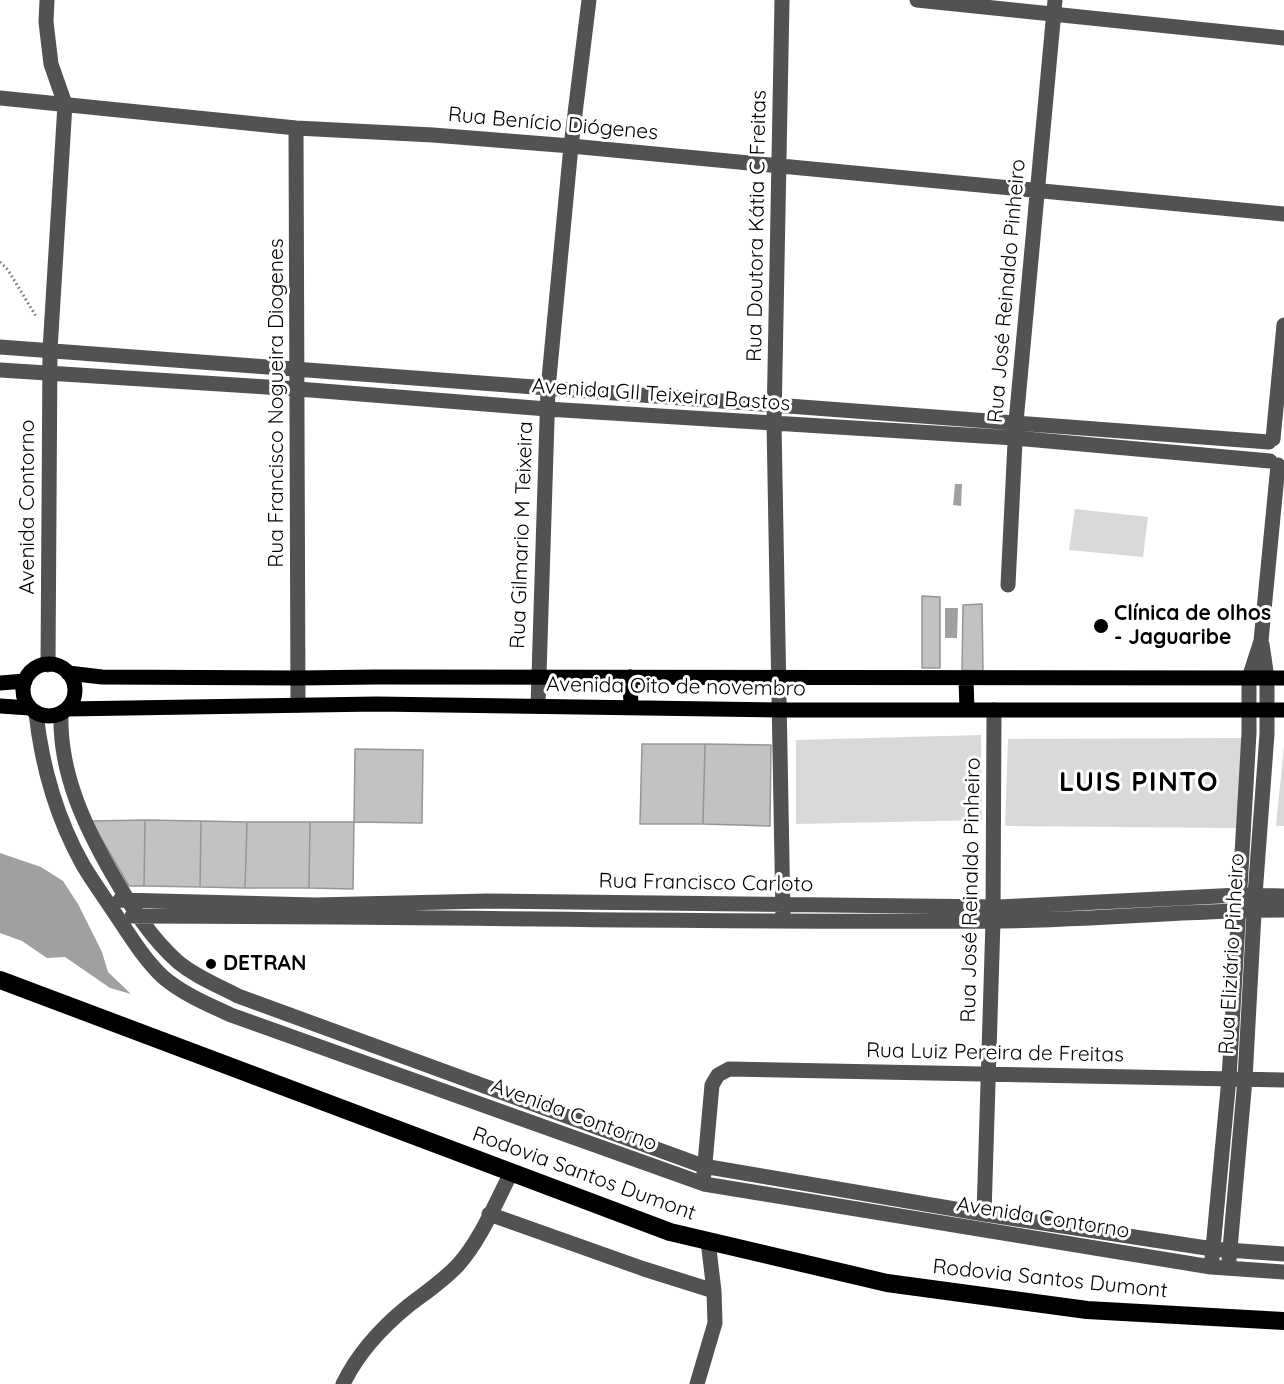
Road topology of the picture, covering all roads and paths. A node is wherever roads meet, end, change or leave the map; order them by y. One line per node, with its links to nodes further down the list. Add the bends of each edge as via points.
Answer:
1 (47, 0): 8 (street, via 51,64)
2 (589, 0): 10 (street, Rua Gilmario M Teixeira)
3 (782, 0): 11 (street, Rua Doutora Kátia C Freitas)
4 (917, 0): 5 (street)
5 (1055, 7): 6 (street); 12 (street, Rua José Reinaldo Pinheiro)
6 (1284, 38)
7 (0, 98): 8 (street, Rua Benício Diógenes)
8 (65, 104): 9 (street, Rua Benício Diógenes); 17 (street, Avenida Contorno)
9 (296, 128): 10 (street, Rua Benício Diógenes); 19 (street, Rua Francisco Nogueira Diogenes)
10 (572, 146): 11 (street, Rua Benício Diógenes); 22 (street, Rua Gilmario M Teixeira)
11 (778, 165): 12 (street, Rua Benício Diógenes); 23 (street, Rua Doutora Kátia C Freitas)
12 (1038, 190): 13 (street, Rua Benício Diógenes); 26 (street, Rua José Reinaldo Pinheiro)
13 (1284, 214)
14 (0, 262): 17 (path)
15 (1284, 325): 30 (street)
16 (0, 346): 17 (street, Avenida GIl Teixeira Bastos)
17 (50, 346): 19 (street, Avenida GIl Teixeira Bastos); 20 (street, Avenida Contorno)
18 (0, 370): 20 (street, Avenida GIl Teixeira Bastos)
19 (298, 370): 21 (street, Rua Francisco Nogueira Diogenes); 22 (street, Avenida GIl Teixeira Bastos)
20 (50, 374): 21 (street, Avenida GIl Teixeira Bastos); 34 (street, Avenida Contorno)
21 (298, 389): 24 (street, Avenida GIl Teixeira Bastos); 38 (street, Rua Francisco Nogueira Diogenes)
22 (548, 389): 23 (street, Avenida GIl Teixeira Bastos); 24 (street, Rua Gilmario M Teixeira)
23 (775, 405): 25 (street, Avenida GIl Teixeira Bastos); 27 (street, Rua Doutora Kátia C Freitas)
24 (547, 409): 27 (street, Avenida GIl Teixeira Bastos); 37 (street, Rua Gilmario M Teixeira)
25 (914, 416): 26 (street, Avenida GIl Teixeira Bastos); 28 (street)
26 (1016, 422): 29 (street, Rua José Reinaldo Pinheiro); 30 (street, Avenida GIl Teixeira Bastos)
27 (774, 423): 28 (street, Avenida GIl Teixeira Bastos); 43 (street, Rua Doutora Kátia C Freitas)
28 (912, 433): 29 (street, Avenida GIl Teixeira Bastos)
29 (1015, 438): 31 (street, Avenida GIl Teixeira Bastos); 32 (street, Rua José Reinaldo Pinheiro)
30 (1275, 440): 31 (street, Rua Eliziário Pinheiro, via 1265,454)
31 (1277, 463): 33 (street, Rua Eliziário Pinheiro)
32 (1008, 585)
33 (1261, 641): 40 (street, Rua Eliziário Pinheiro); 41 (street, Rua Eliziário Pinheiro)
34 (48, 665): 35 (main road); 45 (main road, via 34,669)
35 (68, 673): 38 (main road, Avenida Oito de novembro, via 102,677); 56 (main road, via 74,695)
36 (377, 677): 37 (main road, Avenida Oito de novembro); 38 (main road, Avenida Oito de novembro); 47 (main road)
37 (538, 677): 39 (main road, Avenida Oito de novembro); 50 (street, Rua Gilmario M Teixeira)
38 (298, 678): 48 (street, Rua Francisco Nogueira Diogenes)
39 (630, 678): 43 (main road, Avenida Oito de novembro); 51 (main road)
40 (1249, 678): 41 (main road, Avenida Oito de novembro); 44 (main road, Avenida Oito de novembro); 54 (street, Rua Eliziário Pinheiro)
41 (1267, 678): 42 (main road, Avenida Oito de novembro); 55 (street, Rua Eliziário Pinheiro)
42 (1284, 678)
43 (777, 679): 44 (main road, Avenida Oito de novembro); 57 (street, Rua Doutora Kátia C Freitas)
44 (966, 679): 58 (main road)
45 (25, 681): 46 (main road); 52 (main road, via 24,695)
46 (0, 683)
47 (377, 704): 48 (main road, Avenida Oito de novembro); 50 (main road, Avenida Oito de novembro)
48 (298, 705): 56 (main road, Avenida Oito de novembro)
49 (0, 706): 52 (main road)
50 (538, 706): 51 (main road, Avenida Oito de novembro)
51 (631, 708): 57 (main road, Avenida Oito de novembro)
52 (33, 710): 56 (main road, via 53,716); 61 (street, Avenida Contorno, via 54,801 84,866)
53 (994, 710): 54 (main road, Avenida Oito de novembro); 58 (main road, Avenida Oito de novembro); 68 (street, Rua José Reinaldo Pinheiro)
54 (1250, 710): 55 (main road, Avenida Oito de novembro); 64 (street, Rua Eliziário Pinheiro)
55 (1276, 710): 64 (street, Rua Eliziário Pinheiro)
56 (64, 711): 60 (street, Avenida Contorno, via 60,730 76,801)
57 (780, 711): 58 (main road, Avenida Oito de novembro); 65 (street, Rua Doutora Kátia C Freitas)
58 (967, 711)
59 (1284, 896): 64 (street, Rua Francisco Carloto)
60 (127, 900): 61 (street, Rua Francisco Carloto); 63 (street, Rua Francisco Carloto, via 315,905); 70 (street, Avenida Contorno)
61 (107, 901): 69 (street, Avenida Contorno)
62 (540, 902): 63 (street, Rua Francisco Carloto); 65 (street, Rua Francisco Carloto); 72 (street)
63 (417, 903): 71 (street)
64 (1247, 903): 67 (street, Rua Francisco Carloto); 68 (street, Rua Francisco Carloto); 79 (street, Rua Eliziário Pinheiro); 80 (street, Rua Eliziário Pinheiro)
65 (783, 904): 66 (street, Rua Francisco Carloto); 73 (street, Rua Doutora Kátia C Freitas)
66 (885, 905): 68 (street, Rua Francisco Carloto); 74 (street)
67 (1284, 910)
68 (993, 914): 74 (street, Rua Francisco Carloto); 78 (street, Rua José Reinaldo Pinheiro)
69 (117, 916): 70 (street, Rua Francisco Carloto); 77 (street, Avenida Contorno, via 163,977 184,993)
70 (137, 916): 71 (street, Rua Francisco Carloto); 76 (street, Avenida Contorno, via 195,975)
71 (417, 918): 72 (street, Rua Francisco Carloto)
72 (540, 920): 73 (street, Rua Francisco Carloto)
73 (783, 921): 74 (street, Rua Francisco Carloto)
74 (884, 921)
75 (0, 980): 83 (highway, Rodovia Santos Dumont)
76 (238, 996): 77 (street); 82 (street, Avenida Contorno)
77 (231, 1015): 84 (street, Avenida Contorno)
78 (988, 1074): 79 (street, Rua Luiz Pereira de Freitas); 82 (street, Rua Luiz Pereira de Freitas, via 729,1069 718,1075 712,1085); 86 (street, Rua José Reinaldo Pinheiro)
79 (1229, 1078): 80 (street, Rua Luiz Pereira de Freitas); 88 (street, Rua Eliziário Pinheiro)
80 (1245, 1079): 81 (street, Rua Luiz Pereira de Freitas); 89 (street, Rua Eliziário Pinheiro)
81 (1284, 1080)
82 (703, 1166): 84 (street); 86 (street, Avenida Contorno)
83 (511, 1173): 85 (street); 87 (highway, Rodovia Santos Dumont, via 670,1232)
84 (704, 1184): 91 (street, Avenida Contorno)
85 (489, 1214): 94 (street); 96 (street, via 460,1264 375,1336)
86 (984, 1214): 88 (street, Avenida Contorno)
87 (708, 1241): 94 (street); 95 (highway, Rodovia Santos Dumont, via 887,1283 1087,1310)
88 (1213, 1249): 89 (street, Avenida Contorno); 91 (street, Rua Eliziário Pinheiro)
89 (1230, 1251): 90 (street, Avenida Contorno); 92 (street, Rua Eliziário Pinheiro)
90 (1284, 1254)
91 (1211, 1267): 92 (street, Avenida Contorno)
92 (1228, 1269): 93 (street, Avenida Contorno)
93 (1284, 1272)
94 (714, 1291): 97 (street, via 715,1323)
95 (1284, 1321)
96 (343, 1384)
97 (697, 1384)

